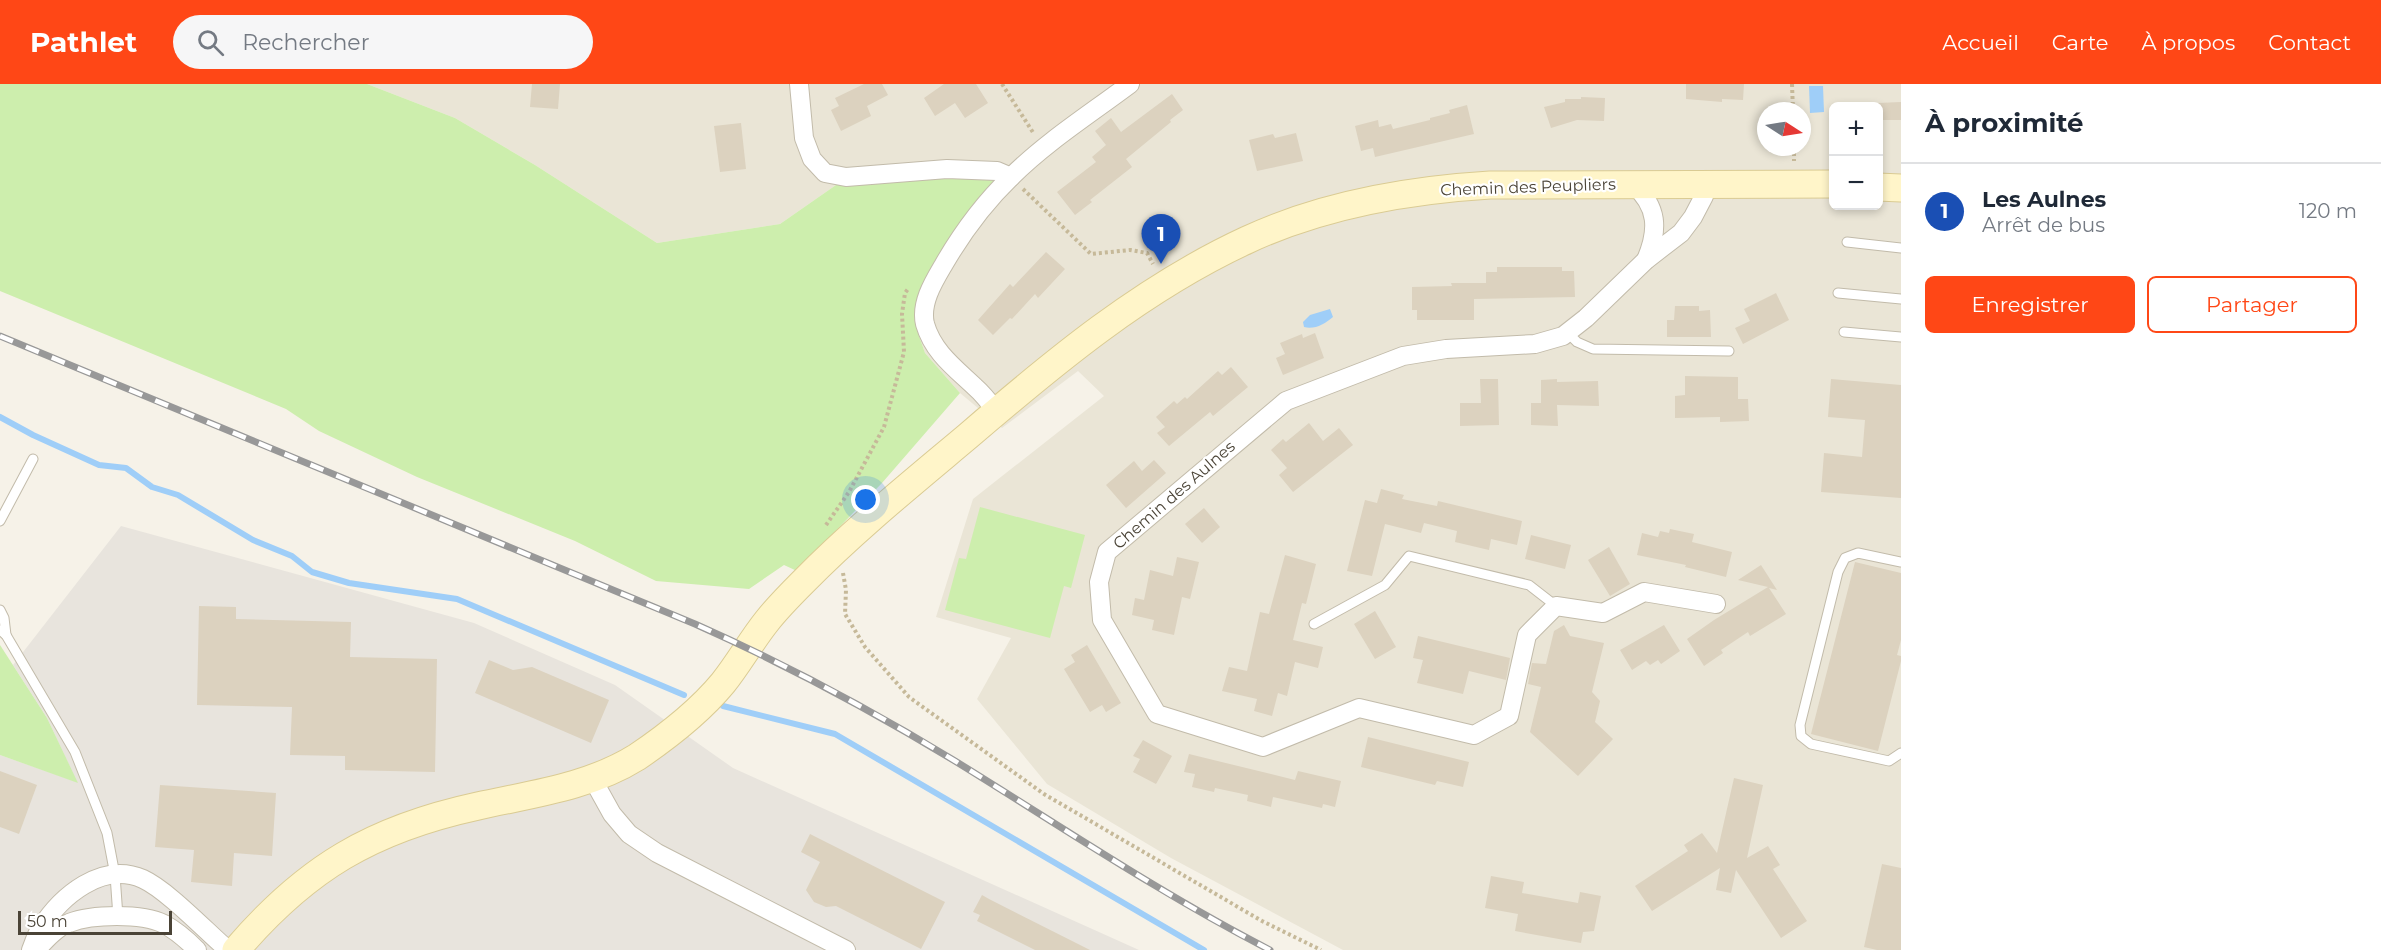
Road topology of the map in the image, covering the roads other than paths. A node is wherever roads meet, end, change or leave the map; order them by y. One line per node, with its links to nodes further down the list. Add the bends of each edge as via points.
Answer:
1 (799, 84): 3 (street, via 804,138 812,159 825,173 846,177 947,169 997,171)
2 (1130, 84): 3 (street, via 1038,152)
3 (1016, 182): 18 (street, via 953,248 924,306 924,321 932,342)
4 (1633, 184): 6 (street, Chemin des Peupliers); 11 (street, via 1645,196 1654,215 1654,243); 18 (street, Chemin des Peupliers, via 1490,185 1414,192 1328,211 1251,238 1157,289)
5 (1829, 184): 6 (street, Chemin des Peupliers)
6 (1705, 185): 11 (street, Chemin des Aulnes, via 1704,196 1681,233)
7 (1883, 187): 8 (street)
8 (1901, 188)
9 (1847, 242): 10 (lane)
10 (1901, 248)
11 (1646, 260): 15 (street, Chemin des Aulnes)
12 (1839, 293): 13 (lane)
13 (1901, 299)
14 (1844, 332): 16 (lane)
15 (1568, 333): 17 (lane, via 1593,349); 23 (street, Chemin des Aulnes, via 1535,344 1446,349 1402,356 1286,402 1107,552 1099,582 1102,620 1157,714 1263,747 1359,708 1474,735 1509,716 1527,635)
16 (1901, 338)
17 (1729, 351)
18 (996, 411): 28 (street, Chemin des Peupliers, via 802,582 694,713 632,760)
19 (33, 459): 20 (lane)
20 (0, 522)
21 (1901, 561): 27 (lane, via 1858,553 1845,558 1838,572 1800,725 1801,736 1811,744 1889,761)
22 (1716, 604): 23 (street, via 1644,592 1604,613)
23 (1556, 606): 25 (lane, via 1529,585 1409,556 1384,585)
24 (0, 610): 26 (lane)
25 (1314, 624)
26 (3, 633): 29 (lane, via 75,752 107,833)
27 (1901, 753)
28 (592, 778): 34 (street, Chemin des Peupliers, via 536,795 419,820 364,843 301,883); 35 (street, via 612,814 629,834 657,853)
29 (115, 875): 30 (lane); 31 (street, via 88,882 71,893 40,929); 33 (street, via 142,879 156,887)
30 (118, 916): 31 (street, via 68,923); 32 (street, via 162,923)
31 (33, 950)
32 (197, 950)
33 (228, 950)
34 (236, 950)
35 (846, 950)

